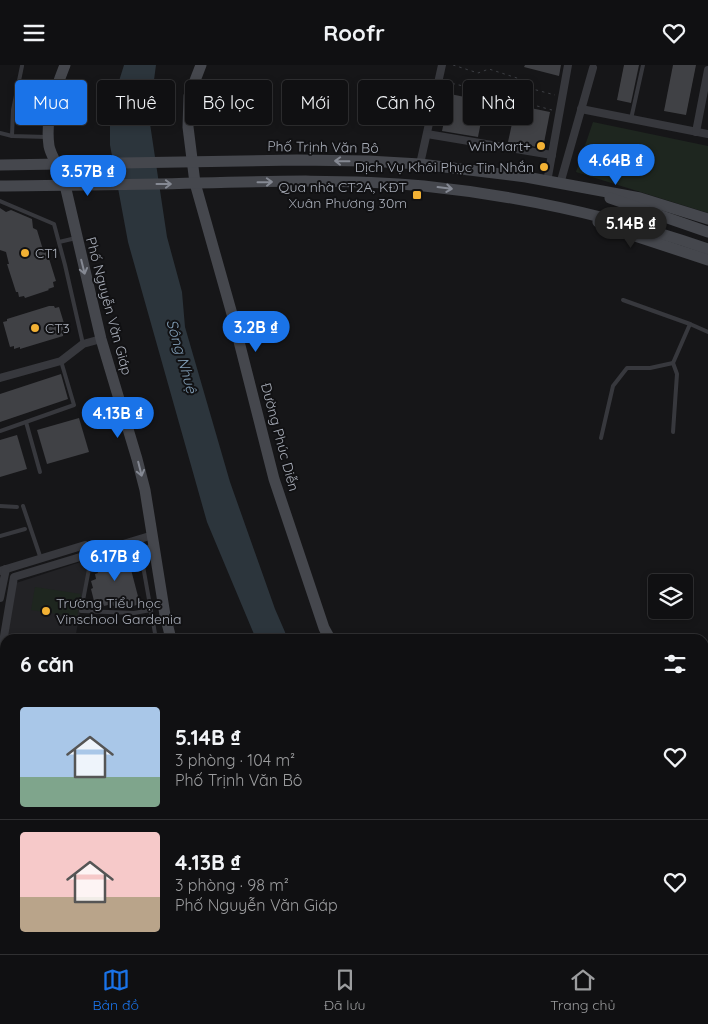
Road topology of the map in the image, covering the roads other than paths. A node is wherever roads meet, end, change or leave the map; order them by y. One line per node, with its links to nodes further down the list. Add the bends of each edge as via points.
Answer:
1 (65, 65): 16 (main road, via 55,90)
2 (201, 65): 18 (main road, Đường Phúc Diễn, via 190,96 188,127)
3 (442, 65): 13 (street)
4 (568, 65): 17 (street)
5 (643, 65): 10 (lane)
6 (22, 66): 15 (lane, via 13,110)
7 (593, 68): 9 (street)
8 (708, 70): 11 (street)
9 (581, 109): 10 (street); 24 (street)
10 (631, 119): 11 (street)
11 (696, 132): 14 (street)
12 (0, 133): 15 (lane)
13 (427, 133): 17 (street); 19 (street)
14 (708, 134)
15 (12, 135): 16 (lane)
16 (49, 137): 21 (main road)
17 (552, 155): 22 (street)
18 (192, 163): 19 (main road, Phố Trịnh Văn Bô, one-way to 18, via 297,160); 21 (main road, Phố Trịnh Văn Bô); 23 (main road, Đường Phúc Diễn)
19 (420, 164): 22 (main road, Phố Trịnh Văn Bô)
20 (0, 165): 21 (main road, Phố Trịnh Văn Bô)
21 (57, 165)
22 (547, 182): 24 (main road, Phố Trịnh Văn Bô)
23 (195, 183): 25 (main road, one-way to 23); 29 (main road, one-way to 29, via 291,181 422,186 512,197); 65 (main road, Đường Phúc Diễn, via 274,479)
24 (560, 184): 27 (main road, Phố Trịnh Văn Bô)
25 (65, 185): 26 (main road); 32 (main road, Phố Nguyễn Văn Giáp)
26 (0, 186)
27 (586, 189): 30 (main road, Phố Trịnh Văn Bô, via 640,198); 31 (main road, Phố Trịnh Văn Bô)
28 (0, 201): 33 (lane, via 54,224)
29 (564, 209): 34 (main road, via 630,223); 35 (main road)
30 (708, 219)
31 (708, 232)
32 (76, 238): 33 (lane); 39 (main road, Phố Nguyễn Văn Giáp, one-way to 39)
33 (59, 242): 40 (lane)
34 (708, 249)
35 (708, 260)
36 (623, 301): 37 (lane)
37 (690, 324): 38 (lane); 42 (lane)
38 (708, 332)
39 (101, 339): 40 (street); 55 (main road, Phố Nguyễn Văn Giáp, one-way to 55, via 138,459)
40 (83, 344): 41 (street)
41 (61, 361): 43 (street); 44 (lane, via 74,405)
42 (673, 363): 46 (lane, via 677,374); 47 (lane, via 627,368 613,385)
43 (0, 378)
44 (26, 422): 45 (lane); 48 (lane)
45 (0, 431)
46 (673, 432)
47 (601, 438)
48 (40, 472)
49 (0, 506): 51 (lane)
50 (23, 506): 58 (lane)
51 (17, 507)
52 (25, 529): 53 (lane)
53 (0, 536)
54 (136, 539): 55 (street); 56 (lane); 57 (street)
55 (154, 540): 56 (lane); 64 (main road, Phố Nguyễn Văn Giáp)
56 (140, 549): 61 (lane)
57 (92, 553): 58 (street, via 85,545); 61 (lane, via 81,611); 62 (street, via 14,577)
58 (41, 559): 59 (street)
59 (3, 570): 60 (street)
60 (0, 598)
61 (151, 611): 63 (lane)
62 (4, 634)
63 (155, 634)
64 (170, 634)
65 (328, 634)

